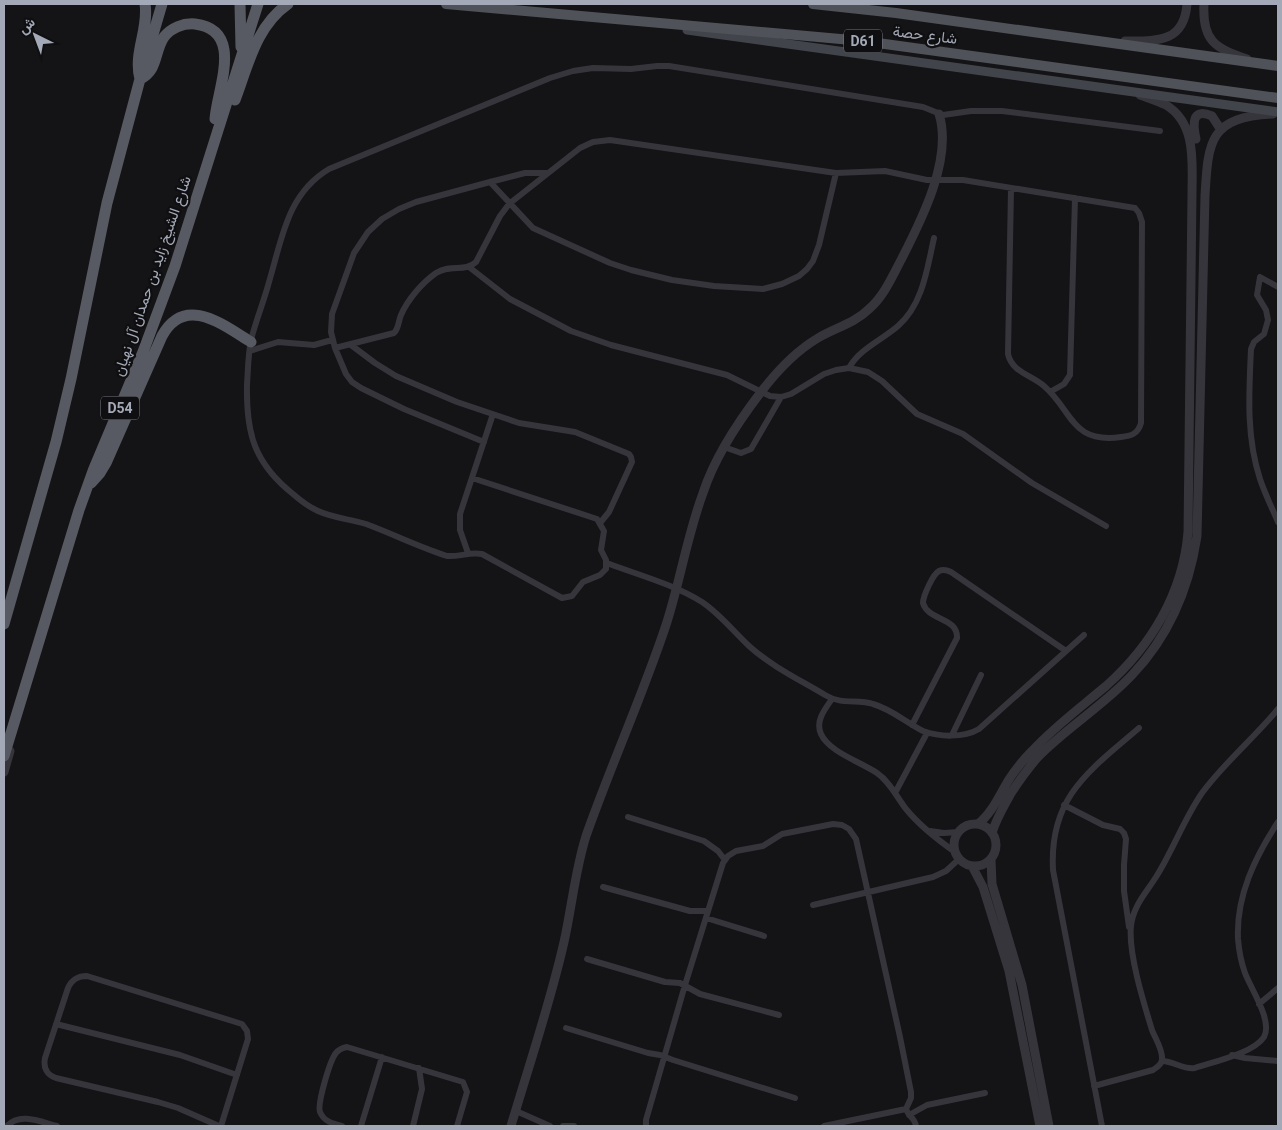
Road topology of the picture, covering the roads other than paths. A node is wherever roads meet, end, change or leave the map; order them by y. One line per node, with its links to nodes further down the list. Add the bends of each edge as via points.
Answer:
1 (145, 4): 17 (highway, via 138,57)
2 (162, 4): 13 (highway)
3 (170, 4): 13 (highway)
4 (240, 4): 14 (highway)
5 (258, 4): 14 (highway, شارع الشيخ زايد بن حمدان آل نهيان / D54)
6 (288, 4): 24 (highway, via 273,16 258,37 229,115)
7 (446, 4): 11 (main road, شارع حصة / D61)
8 (813, 4): 12 (main road, شارع حصة / D61)
9 (1188, 4): 12 (street, via 1181,26 1164,39)
10 (1204, 4): 15 (street, via 1205,26 1216,44 1224,51)
11 (615, 18): 18 (main road, via 643,26); 19 (main road, شارع حصة / D61, via 863,41)
12 (1108, 41): 15 (main road, شارع حصة / D61)
13 (150, 44): 17 (highway)
14 (241, 61): 24 (highway, شارع الشيخ زايد بن حمدان آل نهيان / D54)
15 (1259, 63): 16 (main road, شارع حصة / D61)
16 (1278, 66)
17 (140, 79): 24 (highway, via 153,68 162,40 168,33 191,24 208,28 220,40 225,56 215,116); 57 (highway, via 107,203 56,442)
18 (1133, 92): 20 (main road); 27 (street, via 1164,104 1183,122 1190,139)
19 (1278, 98)
20 (1278, 113): 22 (street, via 1244,116)
21 (939, 114): 23 (street, via 1002,111); 28 (street, via 942,142); 40 (street, via 923,107 669,66 593,68 558,75 336,165 316,178 300,194 290,214)
22 (1220, 130): 27 (street, via 1209,114 1201,114 1194,120 1197,152); 32 (street, via 1208,155)
23 (1160, 131)
24 (216, 134): 50 (highway, شارع الشيخ زايد بن حمدان آل نهيان / D54, via 160,309)
25 (836, 172): 26 (street, via 610,140 580,148); 28 (street, via 885,171); 34 (street, via 813,261 799,276 769,288 693,284 631,270 539,231)
26 (548, 173): 29 (street, via 525,173); 34 (street)
27 (1192, 176): 31 (street)
28 (935, 180): 30 (street, via 963,180); 44 (street, via 921,222 876,303 856,320 824,334 800,350)
29 (490, 182): 34 (street); 38 (street, via 407,205 371,229 354,252 334,306)
30 (1011, 189): 33 (street); 43 (street, via 1008,354 1016,368)
31 (1192, 195): 32 (street); 74 (street, via 1188,532 1177,587 1139,652 1033,749 1012,775 990,812)
32 (1205, 196): 77 (street, via 1198,520 1184,593 1151,653 1115,692 1037,759 1022,776)
33 (1075, 198): 43 (street, via 1070,374 1064,384); 43 (street, via 1132,207 1142,218 1140,426 1130,436 1095,437 1072,422)
34 (509, 204): 36 (street, via 478,260)
35 (934, 238): 42 (street, via 922,289 910,312 898,326 859,355)
36 (469, 267): 39 (street, via 446,268 426,281 404,310 394,333); 44 (street, via 510,299 571,330 610,345 727,375)
37 (1278, 287): 51 (street, via 1260,277 1258,295 1268,320 1264,334 1251,349 1248,408 1256,465)
38 (332, 340): 40 (street, via 314,345 278,342); 41 (street)
39 (352, 344): 41 (street); 46 (street, via 396,376)
40 (250, 347): 50 (highway, via 206,316 190,316 173,323 162,336 106,463 97,478); 54 (street, via 249,430 264,462 285,488 326,515 366,525 447,556)
41 (335, 348): 47 (street, via 346,374 360,388)
42 (849, 368): 45 (street, via 830,372); 53 (street, via 874,375 917,414 963,434 1032,483)
43 (1050, 392)
44 (760, 393): 45 (street); 48 (street)
45 (781, 397): 48 (street, via 751,449 742,453)
46 (494, 414): 47 (street); 52 (street, via 530,425 574,432 630,456 632,462)
47 (484, 442): 49 (street)
48 (724, 447): 56 (street, via 700,498)
49 (472, 478): 52 (street, via 592,517); 54 (street, via 459,524)
50 (87, 486): 59 (highway, شارع الشيخ زايد بن حمدان آل نهيان / D54)
51 (1278, 522)
52 (600, 523): 55 (street, via 604,534 602,553)
53 (1106, 526)
54 (468, 553): 55 (street, via 486,556 564,598 574,594 587,579 602,574)
55 (607, 563): 56 (street)
56 (676, 589): 62 (street, via 715,612 766,659); 106 (street, via 664,632 586,836 560,961)
57 (4, 624)
58 (1084, 635): 60 (street)
59 (37, 644): 68 (highway, شارع الشيخ زايد بن حمدان آل نهيان / D54); 69 (street, via 35,665)
60 (1066, 651): 64 (street, via 950,572 940,570 935,574 923,602 929,612 954,627 957,638); 67 (street, via 978,729 965,735)
61 (981, 675): 67 (street)
62 (832, 699): 64 (street, via 874,704); 70 (street, via 820,718 821,736 837,750 876,772)
63 (1278, 709): 87 (street, via 1196,802 1136,908)
64 (912, 725): 66 (street)
65 (1138, 728): 71 (street, via 1086,774)
66 (927, 733): 67 (street); 70 (street)
67 (952, 735)
68 (4, 756)
69 (4, 772)
70 (895, 792): 75 (street)
71 (1064, 806): 87 (street, via 1120,830 1126,836 1124,891); 103 (street, via 1054,838 1054,870)
72 (628, 816): 80 (street, via 709,844)
73 (1278, 822): 92 (street, via 1252,868 1239,917 1241,959)
74 (978, 824): 76 (street, via 969,825); 77 (street)
75 (929, 831): 76 (street); 78 (street)
76 (959, 832): 78 (street, via 954,842)
77 (992, 833): 79 (street, via 996,846)
78 (957, 855): 81 (street); 83 (street, via 951,867 940,875)
79 (991, 859): 81 (street); 123 (street, via 992,884 1022,985)
80 (725, 860): 83 (street, via 736,851 763,846 782,834 842,825 856,839); 85 (street)
81 (972, 866): 122 (street, via 983,887 1009,970)
82 (604, 886): 85 (street, via 690,911)
83 (868, 892): 84 (street); 107 (street, via 911,1092)
84 (813, 905)
85 (708, 911): 86 (street)
86 (706, 918): 88 (street); 90 (street)
87 (1130, 932): 100 (street, via 1143,997)
88 (764, 936)
89 (587, 959): 90 (street, via 665,982)
90 (684, 984): 93 (street, via 700,994); 97 (street)
91 (1278, 988): 92 (street)
92 (1259, 1004): 96 (street, via 1266,1022 1264,1036 1252,1047)
93 (779, 1015)
94 (56, 1024): 102 (street, via 180,1055); 102 (street, via 70,984 76,978 88,976 242,1024 248,1039); 110 (street, via 44,1064 53,1078 158,1102)
95 (566, 1028): 97 (street)
96 (1232, 1055): 99 (street); 100 (street, via 1191,1069)
97 (663, 1056): 105 (street); 119 (street)
98 (382, 1057): 101 (street); 111 (street, via 350,1047 335,1054 319,1108 326,1120); 112 (street)
99 (1278, 1061)
100 (1162, 1062): 103 (street, via 1153,1070)
101 (419, 1068): 113 (street, via 422,1089); 114 (street, via 465,1084 467,1094)
102 (237, 1075): 110 (street)
103 (1094, 1086): 124 (street)
104 (985, 1093): 107 (street, via 927,1104)
105 (795, 1098)
106 (516, 1111): 115 (street); 116 (street)
107 (908, 1112): 120 (street); 121 (street)
108 (7, 1126): 109 (street, via 15,1119 23,1118)
109 (57, 1126)
110 (220, 1126)
111 (342, 1126)
112 (361, 1126)
113 (413, 1126)
114 (457, 1126)
115 (511, 1126)
116 (550, 1126)
117 (562, 1126): 118 (street)
118 (574, 1126)
119 (646, 1126)
120 (824, 1126)
121 (916, 1126)
122 (1040, 1126)
123 (1049, 1126)
124 (1102, 1126)

